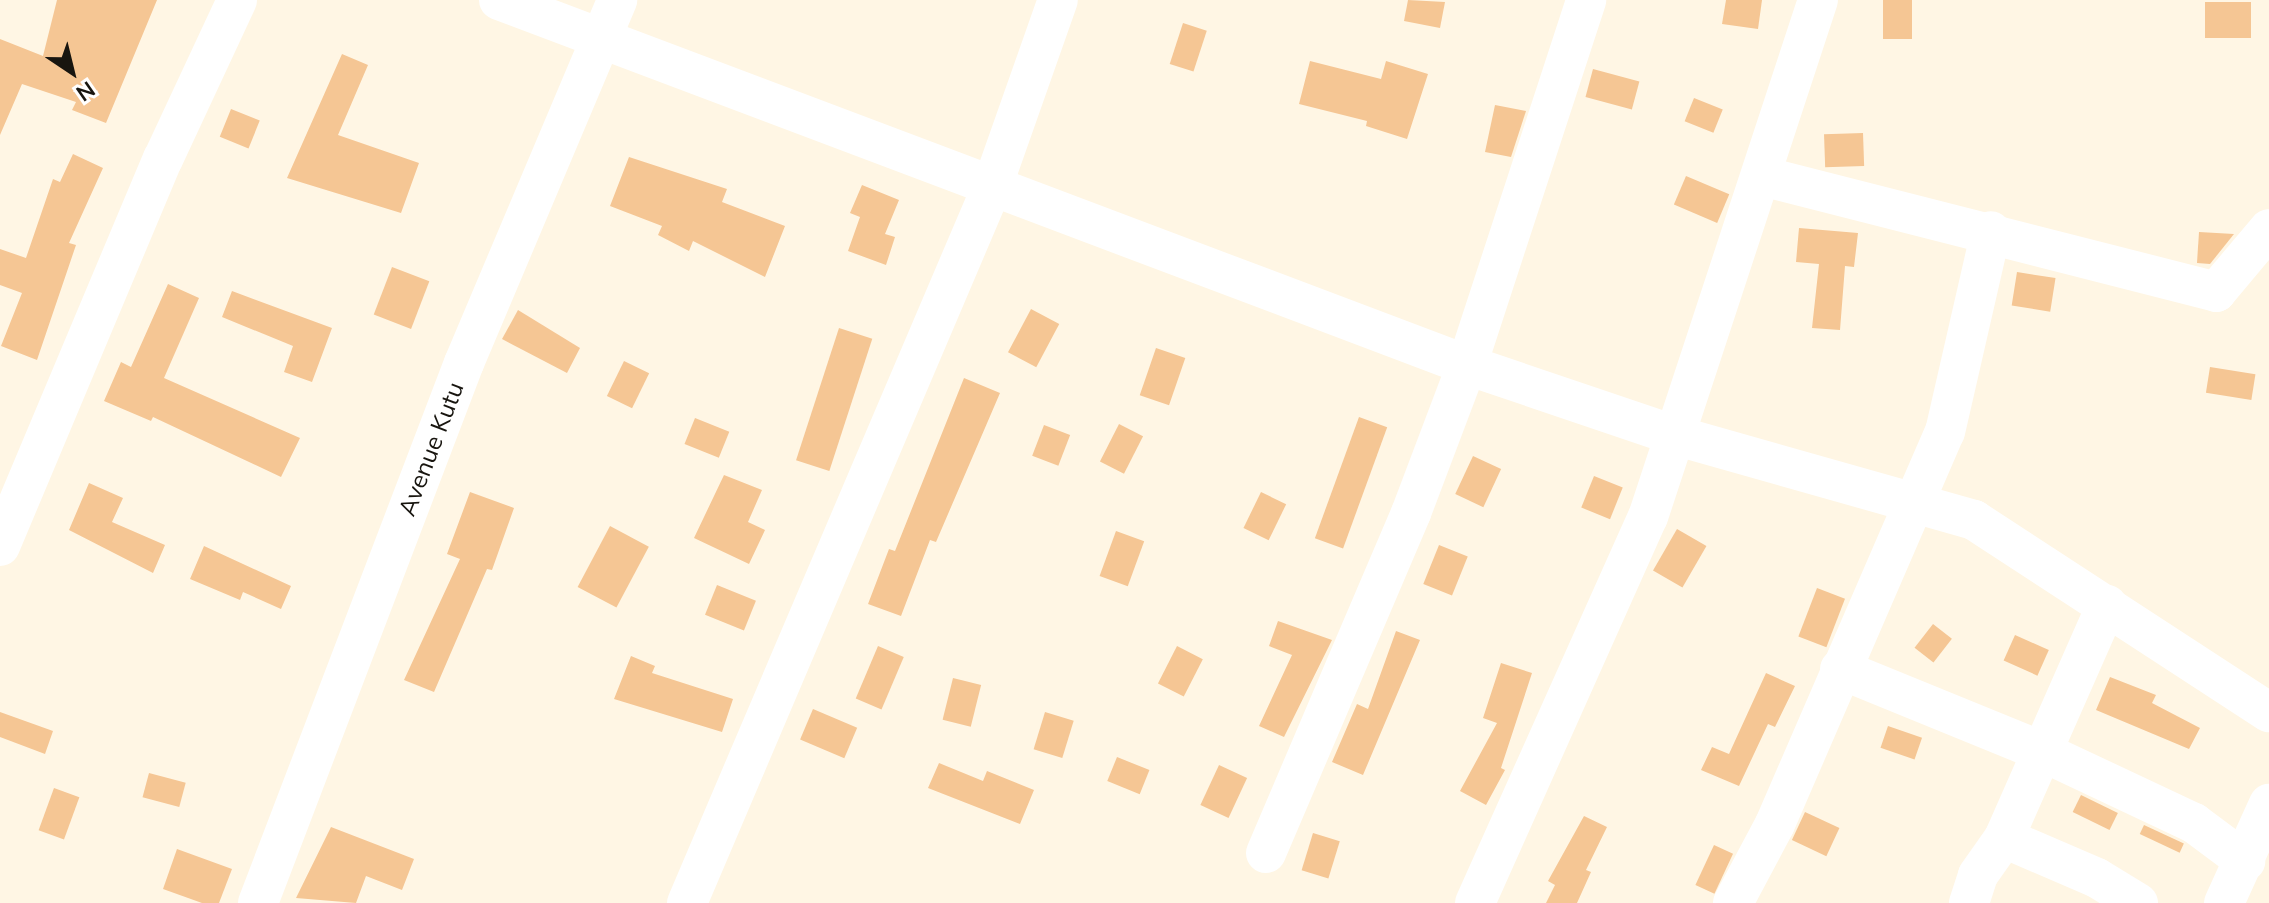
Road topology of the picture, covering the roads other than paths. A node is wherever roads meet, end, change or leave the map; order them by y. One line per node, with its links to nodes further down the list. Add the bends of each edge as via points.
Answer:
1 (237, 0): 15 (street, via 163,159)
2 (499, 0): 7 (street)
3 (617, 0): 7 (street, Avenue Kutu)
4 (1058, 0): 9 (street)
5 (1586, 0): 12 (street)
6 (1818, 0): 8 (street)
7 (601, 41): 9 (street); 24 (street, Avenue Kutu, via 464,363)
8 (1762, 176): 11 (street); 13 (street)
9 (992, 187): 12 (street); 25 (street)
10 (2269, 229): 11 (street, via 2216,292)
11 (1991, 231): 14 (street, via 1945,432)
12 (1467, 365): 13 (street); 22 (street, via 1411,513)
13 (1674, 435): 14 (street); 26 (street, via 1648,517)
14 (1912, 505): 16 (street, via 1974,520); 17 (street)
15 (0, 546)
16 (2107, 605): 18 (street); 19 (street)
17 (1840, 669): 19 (street); 27 (street, via 1775,824)
18 (2269, 712)
19 (2043, 752): 21 (street); 23 (street, via 2194,823)
20 (2269, 804): 23 (street)
21 (2004, 838): 28 (street, via 1978,875); 29 (street, via 2097,878)
22 (1266, 853)
23 (2245, 861): 30 (street)
24 (258, 903)
25 (687, 903)
26 (1475, 903)
27 (1733, 903)
28 (1969, 903)
29 (2138, 903)
30 (2224, 903)

